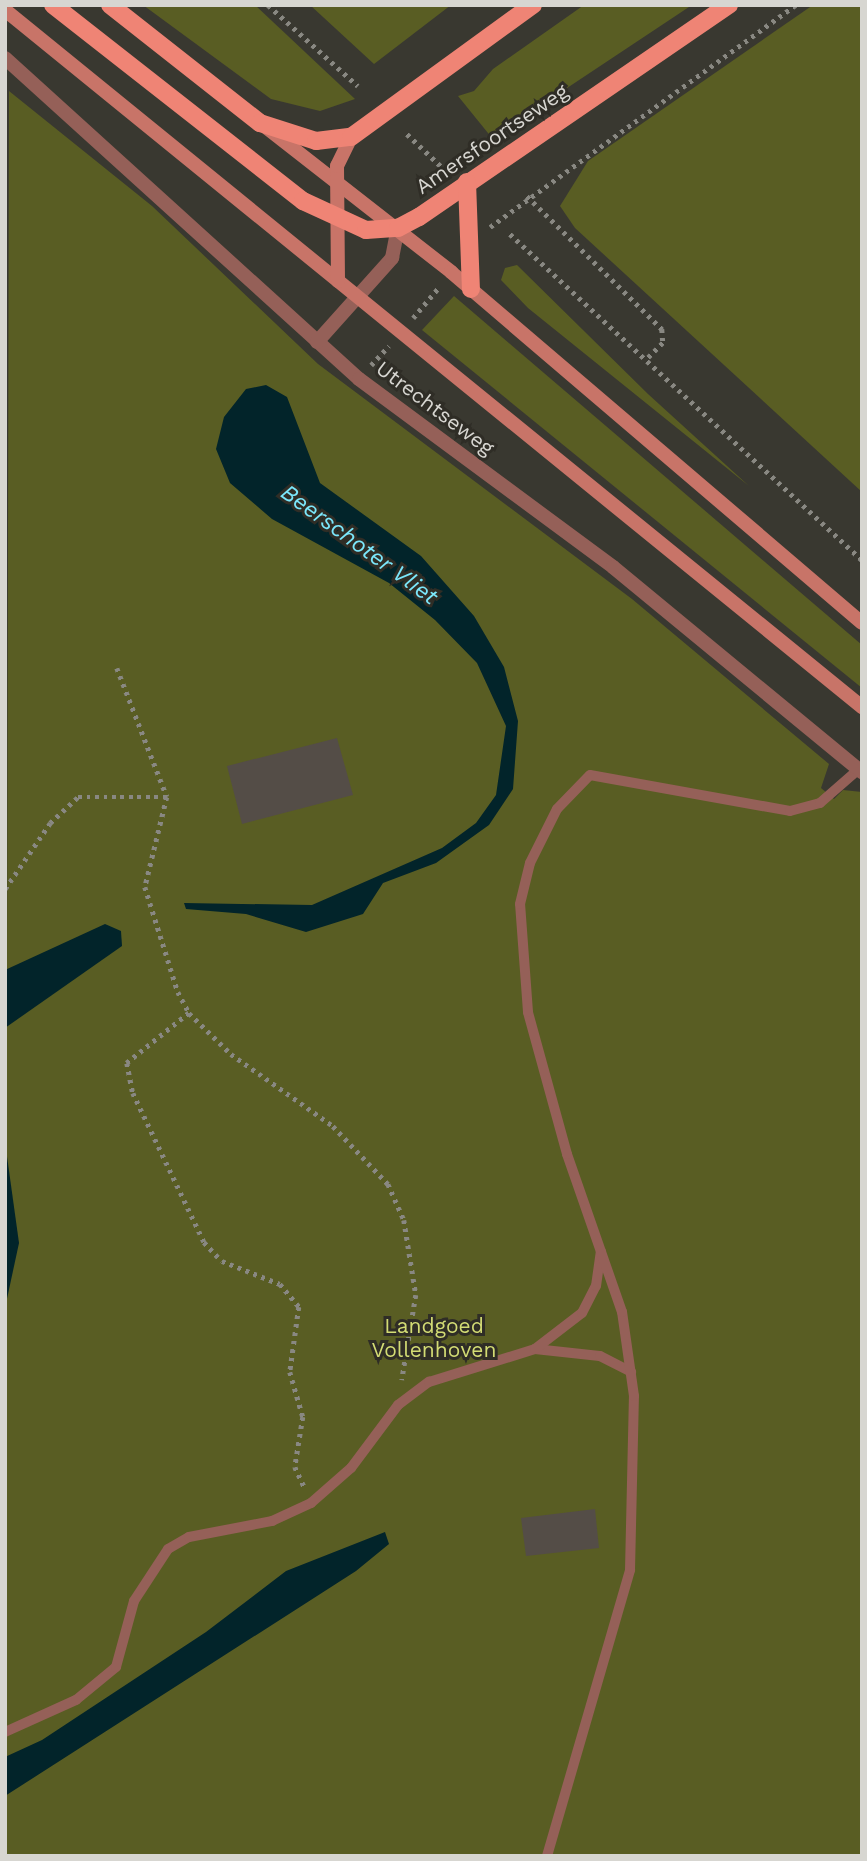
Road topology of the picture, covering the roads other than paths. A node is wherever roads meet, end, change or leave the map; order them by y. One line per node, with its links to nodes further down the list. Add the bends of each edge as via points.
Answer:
1 (53, 5): 11 (main road, via 270,177)
2 (110, 5): 7 (main road)
3 (533, 5): 8 (main road)
4 (729, 5): 10 (main road, Amersfoortseweg)
5 (5, 10): 13 (main road, Utrechtseweg)
6 (5, 58): 16 (street, Utrechtseweg)
7 (260, 123): 8 (main road, via 316,141); 9 (main road)
8 (351, 136): 9 (main road)
9 (336, 180): 11 (main road); 12 (main road)
10 (467, 182): 12 (main road, Amersfoortseweg); 14 (main road)
11 (337, 220): 12 (main road, via 366,230); 13 (main road)
12 (398, 228): 14 (main road); 15 (street, via 391,258)
13 (338, 281): 15 (main road, Utrechtseweg)
14 (471, 289): 17 (main road)
15 (358, 298): 16 (street); 18 (main road, Utrechtseweg)
16 (317, 342): 19 (street, Utrechtseweg, via 391,406 613,567)
17 (862, 623)
18 (862, 707)
19 (861, 769): 20 (lane, via 803,810 590,775 557,809 530,863 520,904 520,959 539,1063)
20 (601, 1249): 21 (lane, via 596,1286 582,1313); 22 (lane)
21 (535, 1349): 22 (lane, via 600,1356); 23 (lane, via 429,1382 398,1405 351,1468 311,1503 272,1521 189,1537 168,1549 134,1601 116,1667 76,1700)
22 (631, 1372): 24 (lane, via 630,1570)
23 (5, 1732)
24 (547, 1856)

